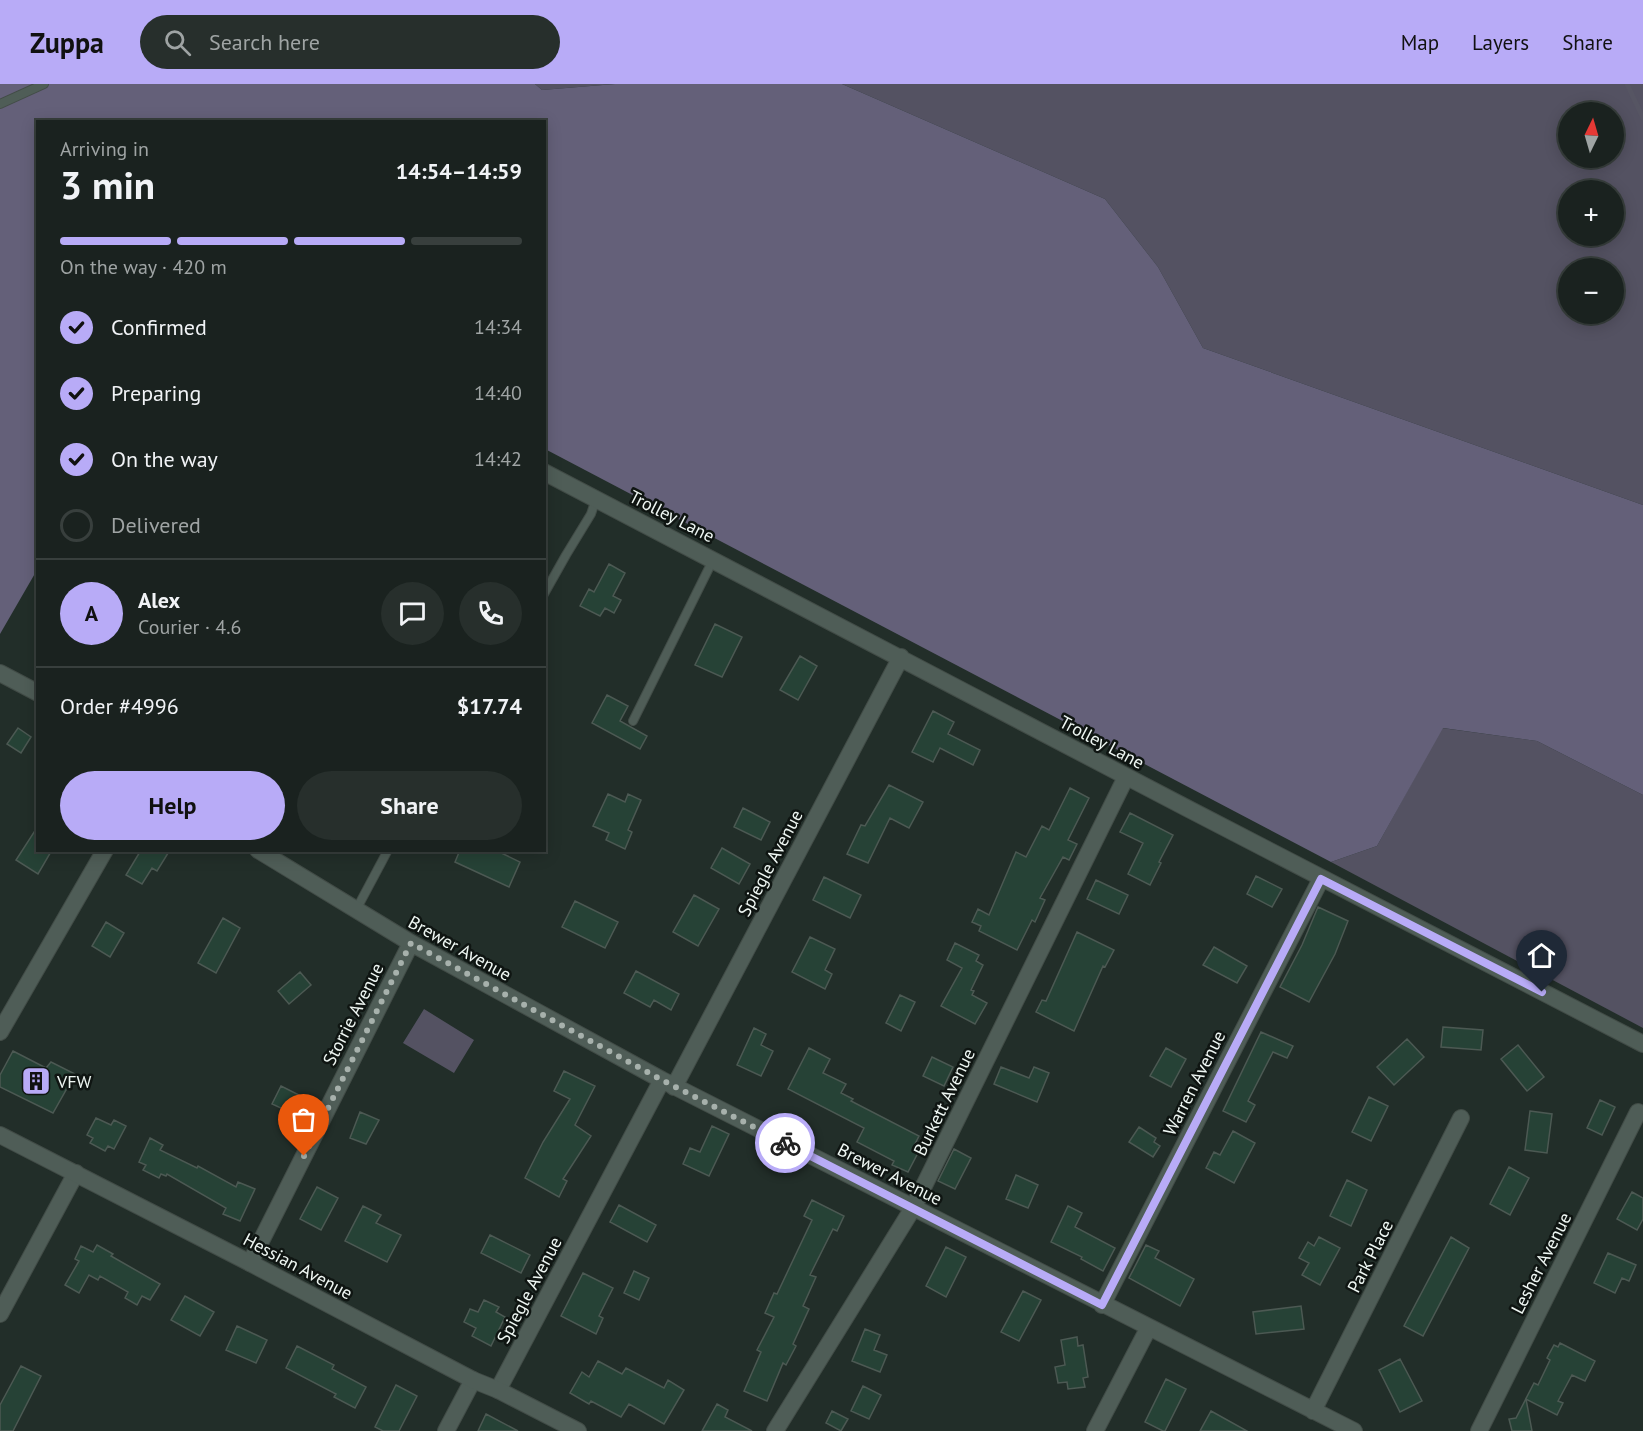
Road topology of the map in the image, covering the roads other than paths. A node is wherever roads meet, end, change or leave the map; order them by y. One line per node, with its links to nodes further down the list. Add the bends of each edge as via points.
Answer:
1 (44, 84): 2 (lane)
2 (0, 104)
3 (546, 473): 4 (street, Trolley Lane)
4 (596, 499): 5 (street, Trolley Lane); 6 (lane)
5 (713, 560): 7 (street, Trolley Lane); 10 (lane)
6 (546, 591)
7 (901, 657): 11 (street, Trolley Lane); 20 (street, Spiegle Avenue)
8 (0, 673): 9 (street)
9 (36, 692)
10 (633, 721)
11 (1126, 777): 15 (street, Trolley Lane); 25 (street, Burkett Avenue)
12 (104, 852): 18 (street)
13 (261, 852): 16 (street, Brewer Avenue)
14 (387, 852): 16 (lane)
15 (1321, 879): 19 (street, Trolley Lane); 27 (street, Warren Avenue)
16 (356, 910): 17 (street, Brewer Avenue)
17 (411, 943): 20 (street, Brewer Avenue); 26 (street, Storrie Avenue)
18 (0, 1032)
19 (1643, 1044)
20 (668, 1084): 25 (street, Brewer Avenue); 31 (street, Spiegle Avenue)
21 (1638, 1112): 38 (street, Lesher Avenue)
22 (1461, 1118): 32 (street, Park Place)
23 (0, 1135): 24 (street, Hessian Avenue)
24 (76, 1173): 26 (street, Hessian Avenue); 28 (street)
25 (913, 1208): 27 (street, Brewer Avenue); 35 (street, Burkett Avenue)
26 (250, 1263): 30 (street, Hessian Avenue)
27 (1102, 1305): 29 (street, Brewer Avenue)
28 (0, 1314)
29 (1149, 1327): 32 (street, Brewer Avenue); 36 (street)
30 (473, 1380): 31 (street, Hessian Avenue); 33 (street)
31 (498, 1390): 34 (street, Hessian Avenue)
32 (1313, 1411): 37 (street, Brewer Avenue)
33 (446, 1431)
34 (578, 1431)
35 (775, 1431)
36 (1095, 1431)
37 (1354, 1431)
38 (1479, 1431)

